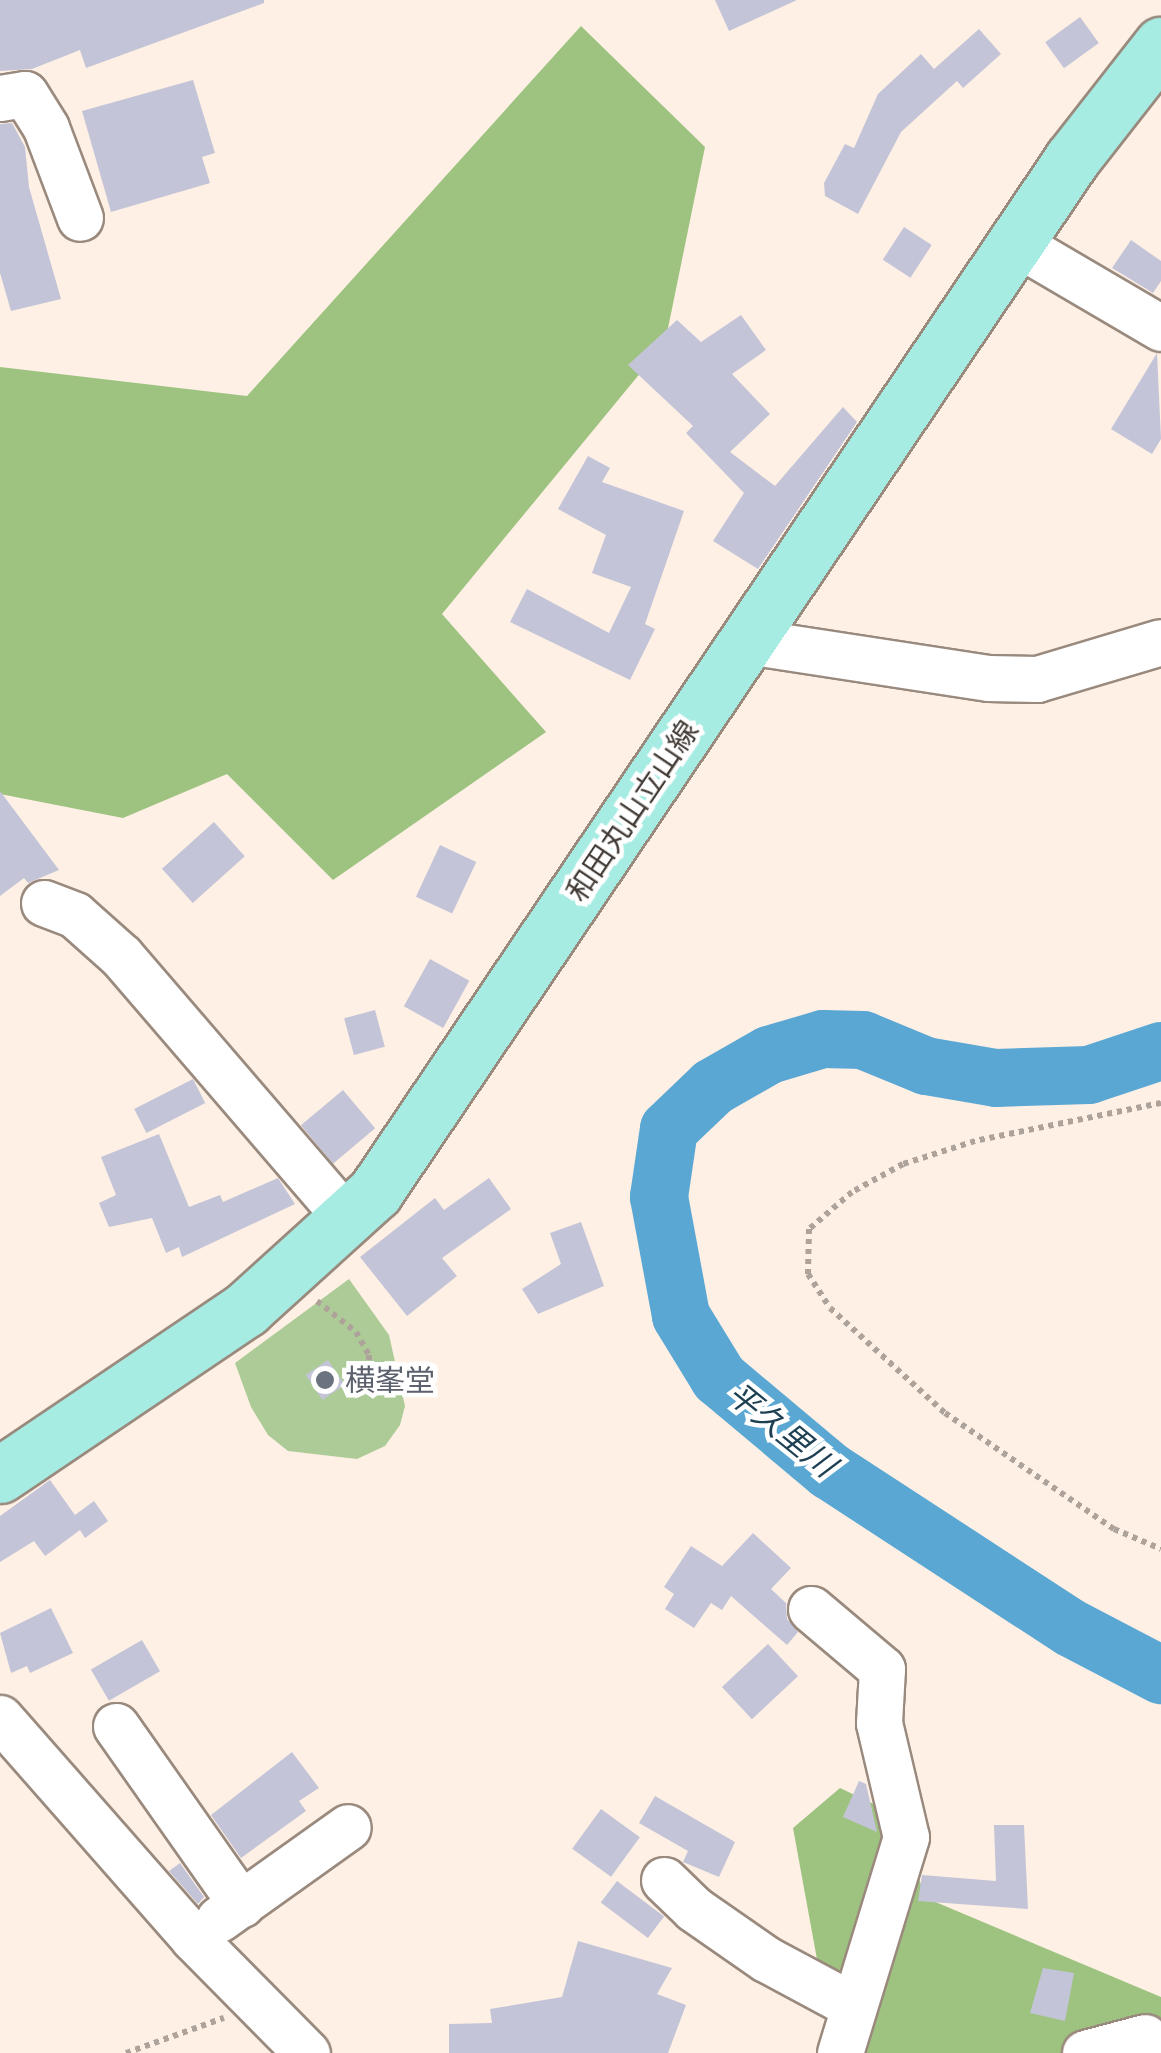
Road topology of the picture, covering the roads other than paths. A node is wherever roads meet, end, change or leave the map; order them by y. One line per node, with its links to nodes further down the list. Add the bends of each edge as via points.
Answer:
1 (1161, 44): 4 (main road, 和田丸山立山線)
2 (0, 98): 3 (street, via 25,94 46,128)
3 (80, 218)
4 (1016, 243): 5 (street); 6 (main road, 和田丸山立山線)
5 (1161, 328)
6 (747, 641): 7 (street, via 988,678 1037,679); 9 (main road, 和田丸山立山線, via 412,1138)
7 (1161, 642)
8 (44, 903): 9 (street, via 75,915 121,956)
9 (336, 1233): 10 (main road, 和田丸山立山線, via 246,1309)
10 (0, 1476)
11 (811, 1609): 18 (street, via 882,1669 879,1722 906,1836)
12 (0, 1718): 17 (street)
13 (116, 1726): 16 (street)
14 (348, 1826): 16 (street)
15 (664, 1880): 18 (street, via 766,1959)
16 (241, 1904): 17 (street)
17 (193, 1938): 20 (street)
18 (850, 2004): 21 (street)
19 (1145, 2037): 22 (street)
20 (308, 2053)
21 (840, 2053)
22 (1085, 2053)

